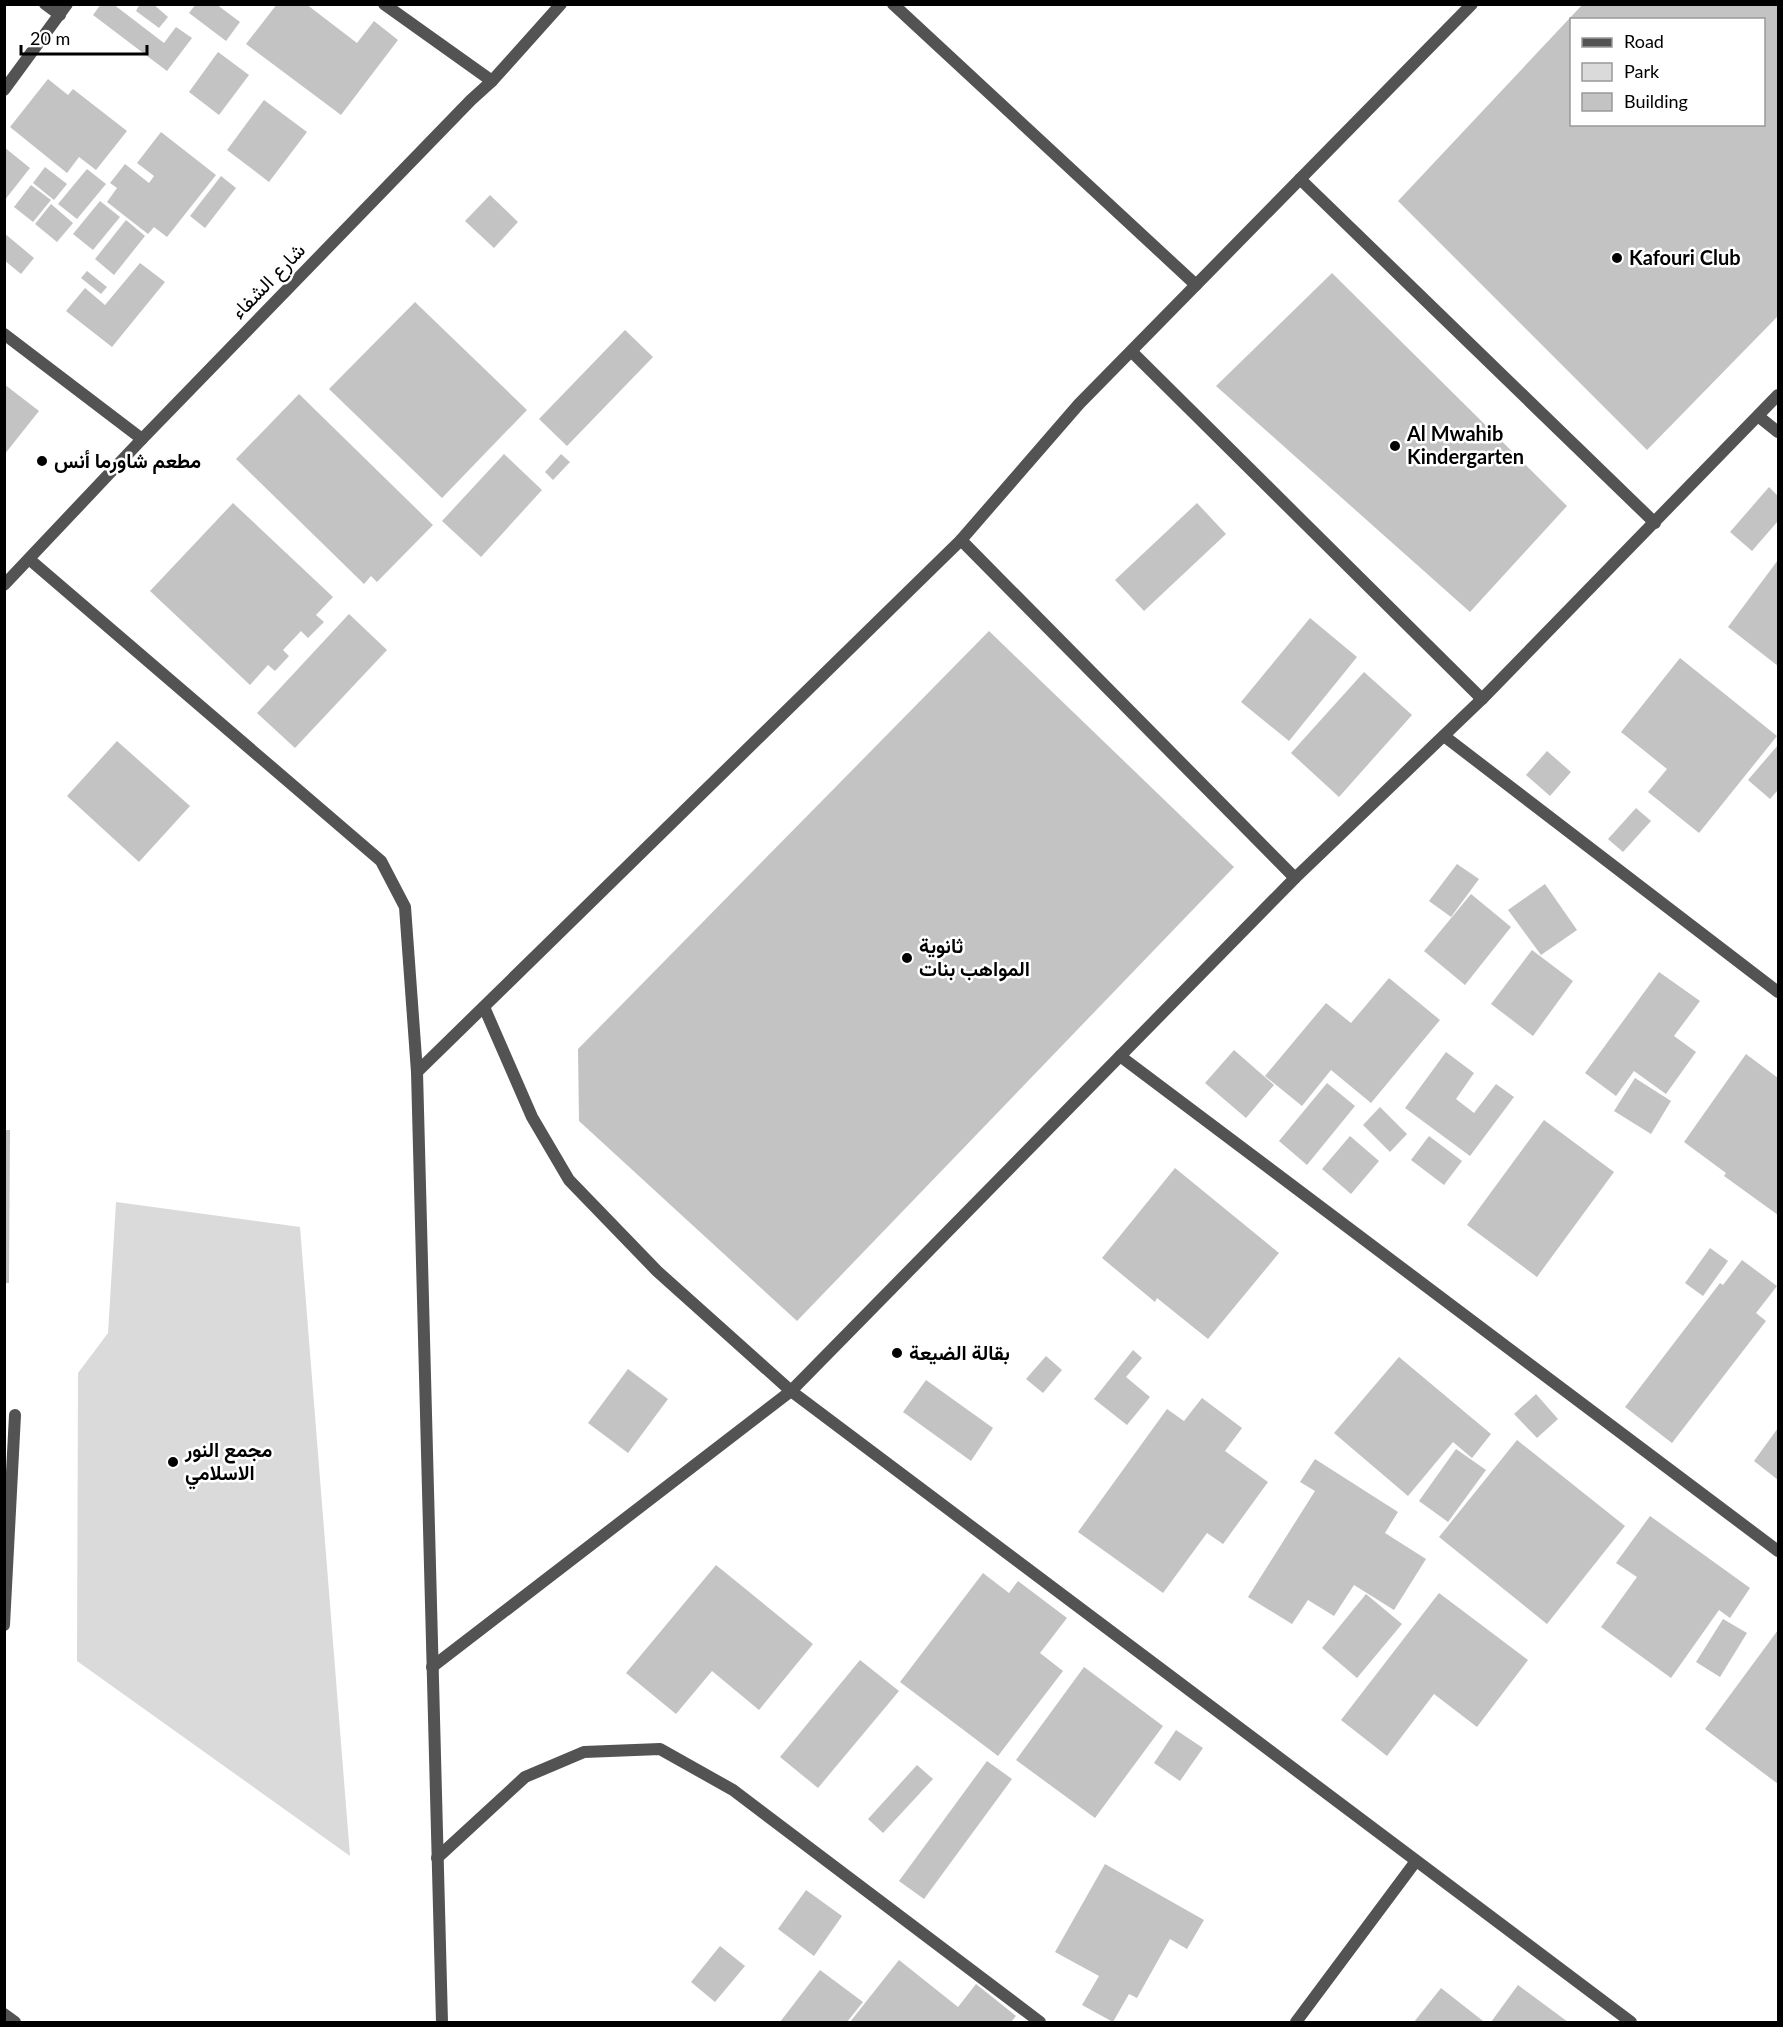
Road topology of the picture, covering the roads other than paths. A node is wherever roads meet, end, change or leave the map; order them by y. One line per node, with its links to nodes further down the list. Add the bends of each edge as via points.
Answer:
1 (45, 4): 6 (street)
2 (384, 4): 7 (street)
3 (561, 4): 7 (street, شارع الشفاء)
4 (893, 4): 10 (street)
5 (1472, 4): 9 (street)
6 (63, 10): 8 (street)
7 (492, 81): 16 (street, شارع الشفاء)
8 (4, 90)
9 (1300, 179): 10 (street); 17 (street)
10 (1196, 285): 12 (street)
11 (4, 334): 16 (street)
12 (1132, 352): 18 (street, via 1079,405); 21 (street)
13 (1779, 395): 14 (street)
14 (1758, 416): 15 (street); 17 (street)
15 (1779, 432)
16 (142, 439): 19 (street, شارع الشفاء)
17 (1655, 523): 21 (street)
18 (961, 540): 23 (street); 25 (street)
19 (29, 560): 20 (street, شارع الشفاء); 27 (street, via 381,861 405,907)
20 (4, 585)
21 (1482, 699): 22 (street)
22 (1444, 736): 23 (street); 24 (street)
23 (1295, 878): 26 (street)
24 (1779, 992)
25 (484, 1006): 27 (street); 28 (street, via 532,1117 570,1180 657,1271)
26 (1120, 1056): 28 (street); 30 (street)
27 (417, 1072): 32 (street)
28 (791, 1390): 32 (street); 34 (street)
29 (15, 1415): 31 (street)
30 (1779, 1551)
31 (4, 1625)
32 (432, 1667): 33 (street)
33 (437, 1858): 37 (street); 38 (street, via 525,1777 584,1752 660,1749 733,1790)
34 (1416, 1861): 39 (street); 40 (street)
35 (4, 2014): 36 (street)
36 (15, 2022)
37 (442, 2022)
38 (1040, 2022)
39 (1296, 2022)
40 (1630, 2022)

